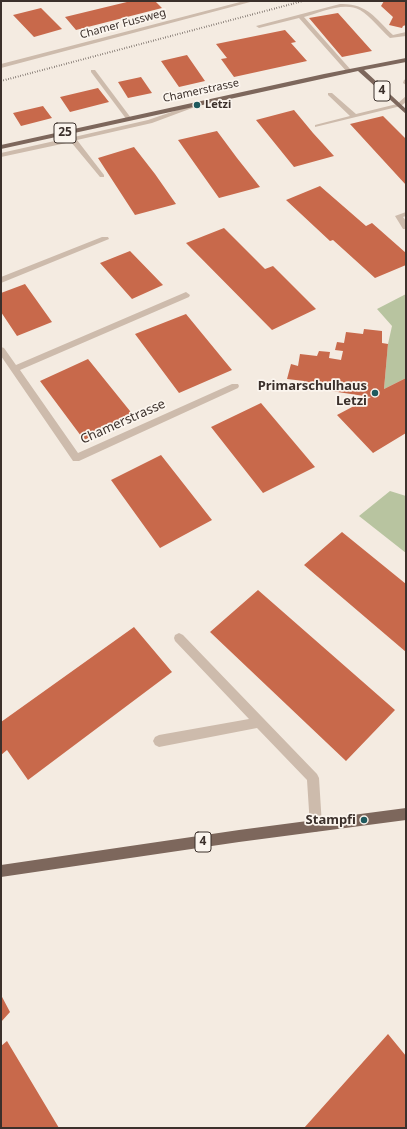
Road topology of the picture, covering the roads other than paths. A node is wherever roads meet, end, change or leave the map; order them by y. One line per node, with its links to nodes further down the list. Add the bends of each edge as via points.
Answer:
1 (251, 1): 6 (street, Chamer Fussweg)
2 (300, 16): 3 (street); 4 (street, via 352,5 361,8 392,37); 9 (street)
3 (259, 26)
4 (406, 34)
5 (406, 60): 7 (main road, Chamerstrasse / 4)
6 (1, 66)
7 (359, 69): 9 (main road, Chamerstrasse / 25); 13 (main road, 4)
8 (93, 71): 16 (street)
9 (349, 71): 12 (main road, Chamerstrasse / 25)
10 (330, 94): 15 (street)
11 (406, 98): 13 (street)
12 (200, 104): 16 (main road, Chamerstrasse / 25); 19 (street, via 150,122)
13 (399, 106): 14 (main road, 4); 15 (street)
14 (406, 112)
15 (354, 116): 17 (street)
16 (129, 119): 18 (main road, Chamerstrasse / 25)
17 (317, 126)
18 (66, 133): 19 (street); 20 (main road, Chamerstrasse / 25)
19 (72, 139): 21 (street); 22 (street)
20 (1, 147)
21 (1, 155)
22 (102, 176)
23 (406, 214): 24 (street, via 399,216)
24 (406, 227)
25 (105, 239): 26 (street)
26 (1, 280)
27 (186, 295): 29 (street)
28 (1, 350): 29 (street, Chamerstrasse)
29 (15, 369): 30 (street, Chamerstrasse, via 76,458)
30 (236, 386)
31 (179, 638): 32 (street)
32 (260, 722): 33 (street); 35 (street, via 313,778)
33 (159, 741)
34 (406, 814): 35 (main road, 4)
35 (316, 826): 36 (main road, 4)
36 (1, 871)

